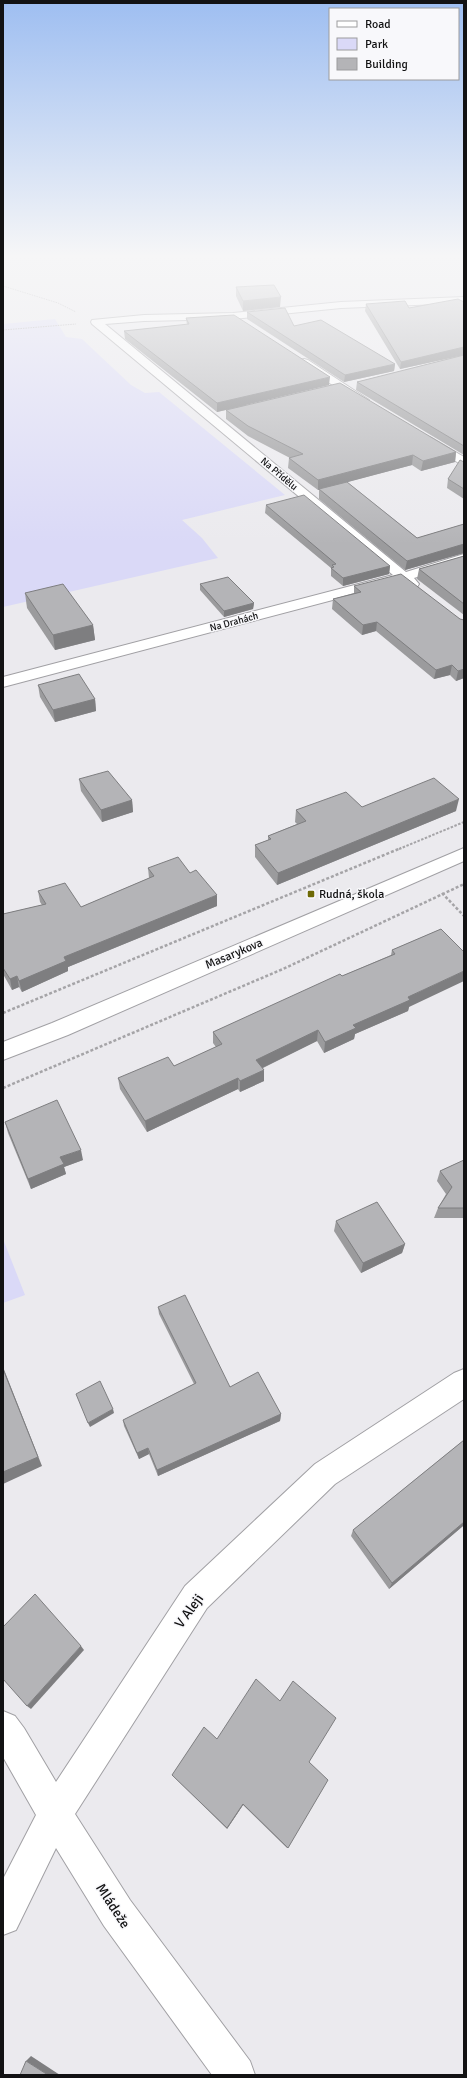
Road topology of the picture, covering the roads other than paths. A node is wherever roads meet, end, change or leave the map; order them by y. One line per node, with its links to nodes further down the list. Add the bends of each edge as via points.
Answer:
1 (131, 351): 8 (street, Na Přídělu)
2 (292, 354): 4 (street)
3 (358, 384): 4 (street)
4 (343, 388): 5 (street); 6 (street)
5 (328, 391)
6 (370, 404)
7 (226, 414): 8 (street)
8 (211, 418): 12 (street, Na Přídělu)
9 (417, 433): 10 (street)
10 (464, 462)
11 (464, 558): 12 (street, Na Drahách)
12 (403, 577): 13 (street, Na Přídělu); 14 (street, Na Drahách)
13 (422, 591)
14 (3, 682)
15 (464, 854): 16 (street, Masarykova, via 60,1029)
16 (3, 1051)
17 (464, 1383): 19 (street, V Aleji, via 325,1474 196,1597)
18 (3, 1728): 19 (street, Mládeže)
19 (55, 1814): 20 (street, V Aleji); 21 (street, Mládeže, via 117,1913)
20 (3, 1917)
21 (236, 2075)

